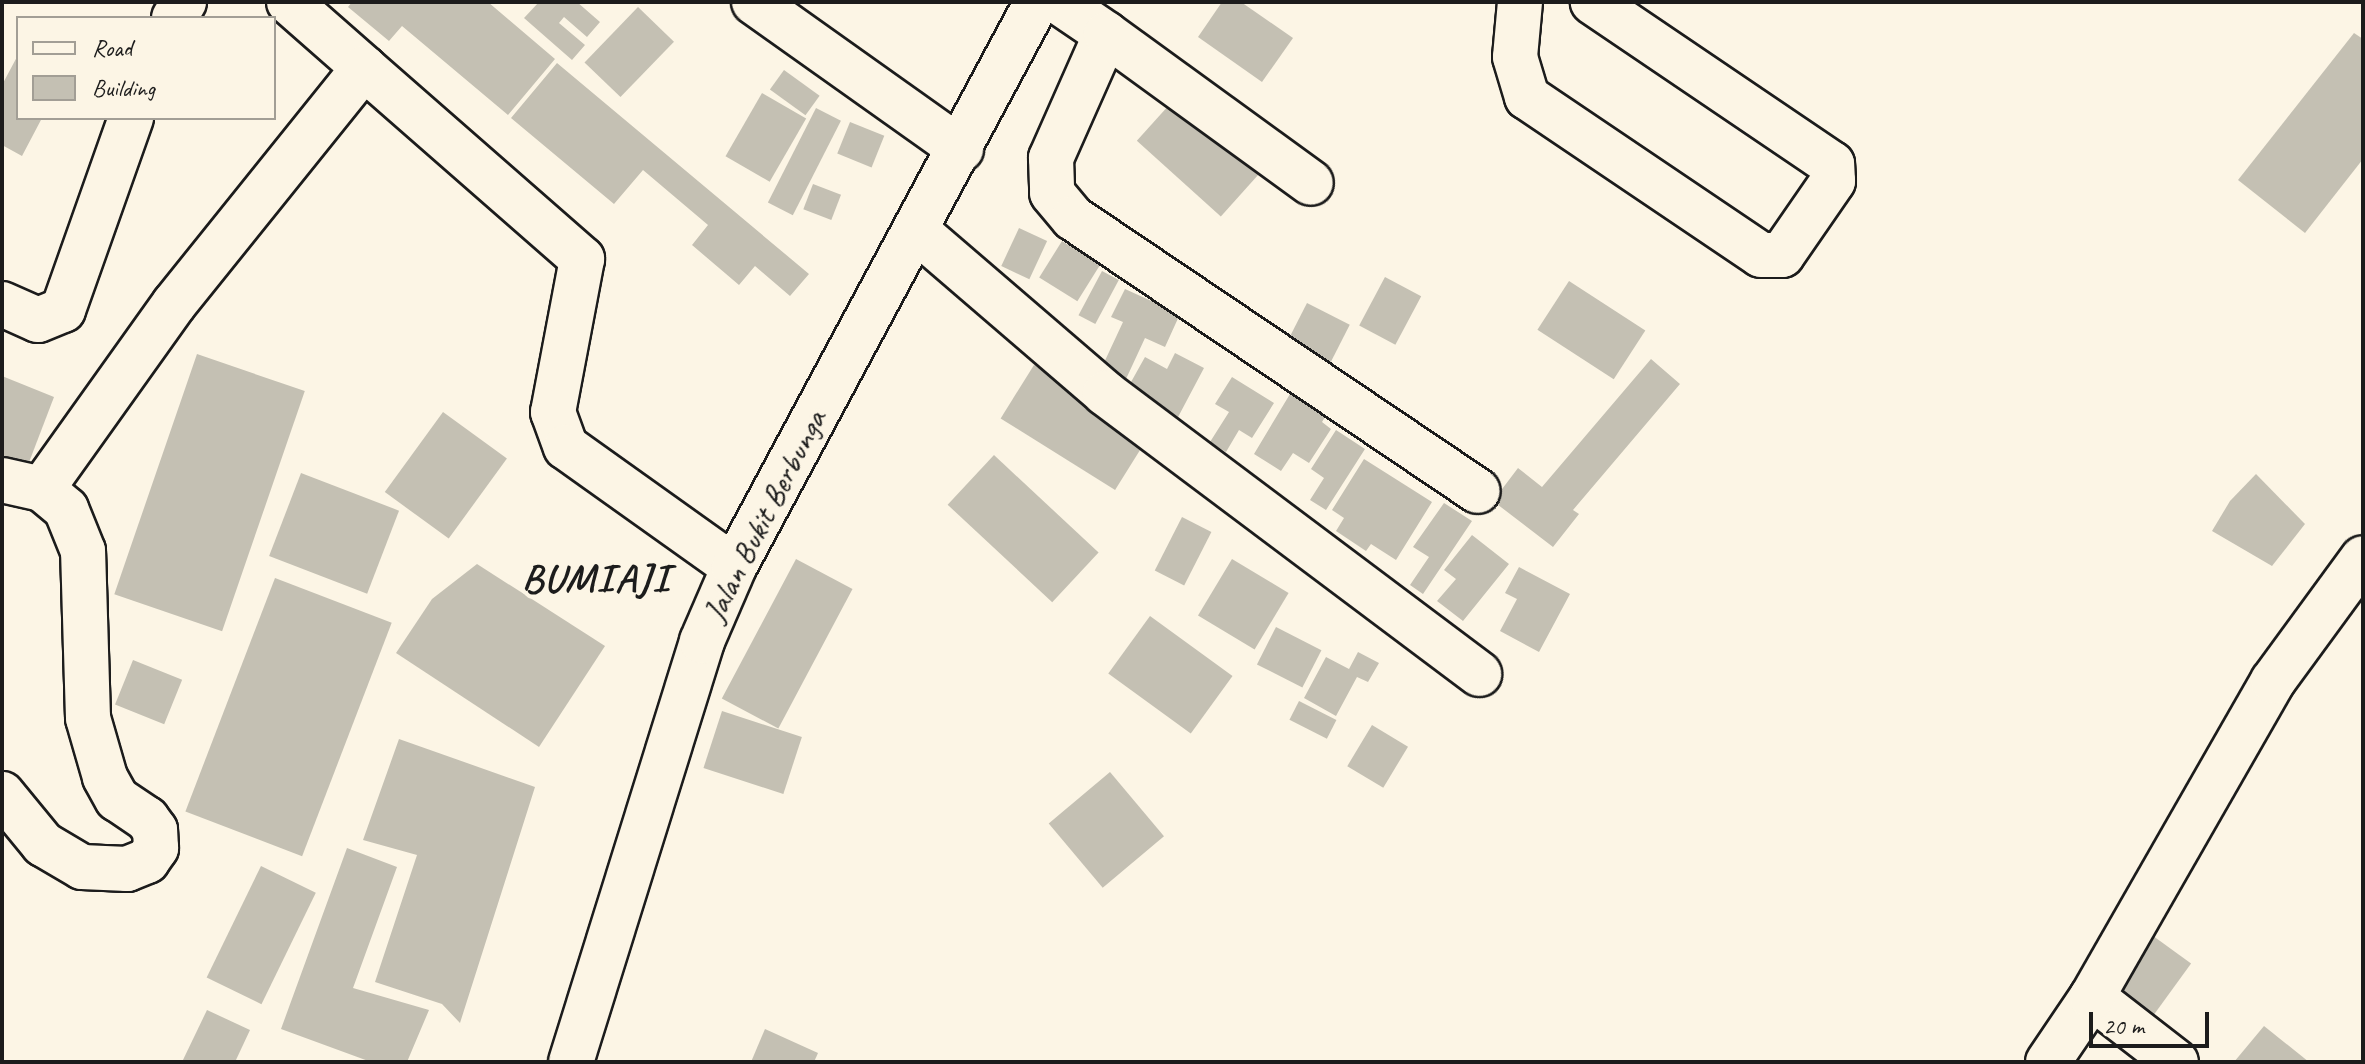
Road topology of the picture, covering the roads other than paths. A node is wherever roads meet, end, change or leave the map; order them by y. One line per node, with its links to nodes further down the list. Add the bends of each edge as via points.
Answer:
1 (289, 2): 8 (street)
2 (754, 2): 10 (street)
3 (1037, 2): 10 (street, Jalan Bukit Berbunga)
4 (1059, 2): 7 (street)
5 (1520, 2): 6 (street, via 1515,57 1527,97 1761,255 1782,255 1833,181 1832,164)
6 (1593, 2)
7 (1106, 34): 11 (street); 15 (street, via 1051,158 1052,193 1073,218)
8 (364, 68): 14 (street); 17 (street, via 582,259 553,412 566,447)
9 (130, 120): 13 (street, via 63,310 38,320)
10 (961, 149): 12 (street, Jalan Bukit Berbunga)
11 (1311, 183)
12 (918, 232): 17 (street, Jalan Bukit Berbunga); 18 (street, via 1105,393)
13 (2, 304)
14 (22, 485): 19 (street, via 66,509 83,551 88,718 105,777 117,799 155,830 156,848 147,861 127,869 82,867 43,844)
15 (1477, 491)
16 (2363, 558): 20 (street, via 2273,681)
17 (734, 567): 21 (street, Jalan Bukit Berbunga, via 702,641)
18 (1479, 674)
19 (2, 794)
20 (2092, 997): 22 (street); 23 (street)
21 (571, 1062)
22 (2048, 1062)
23 (2176, 1062)

